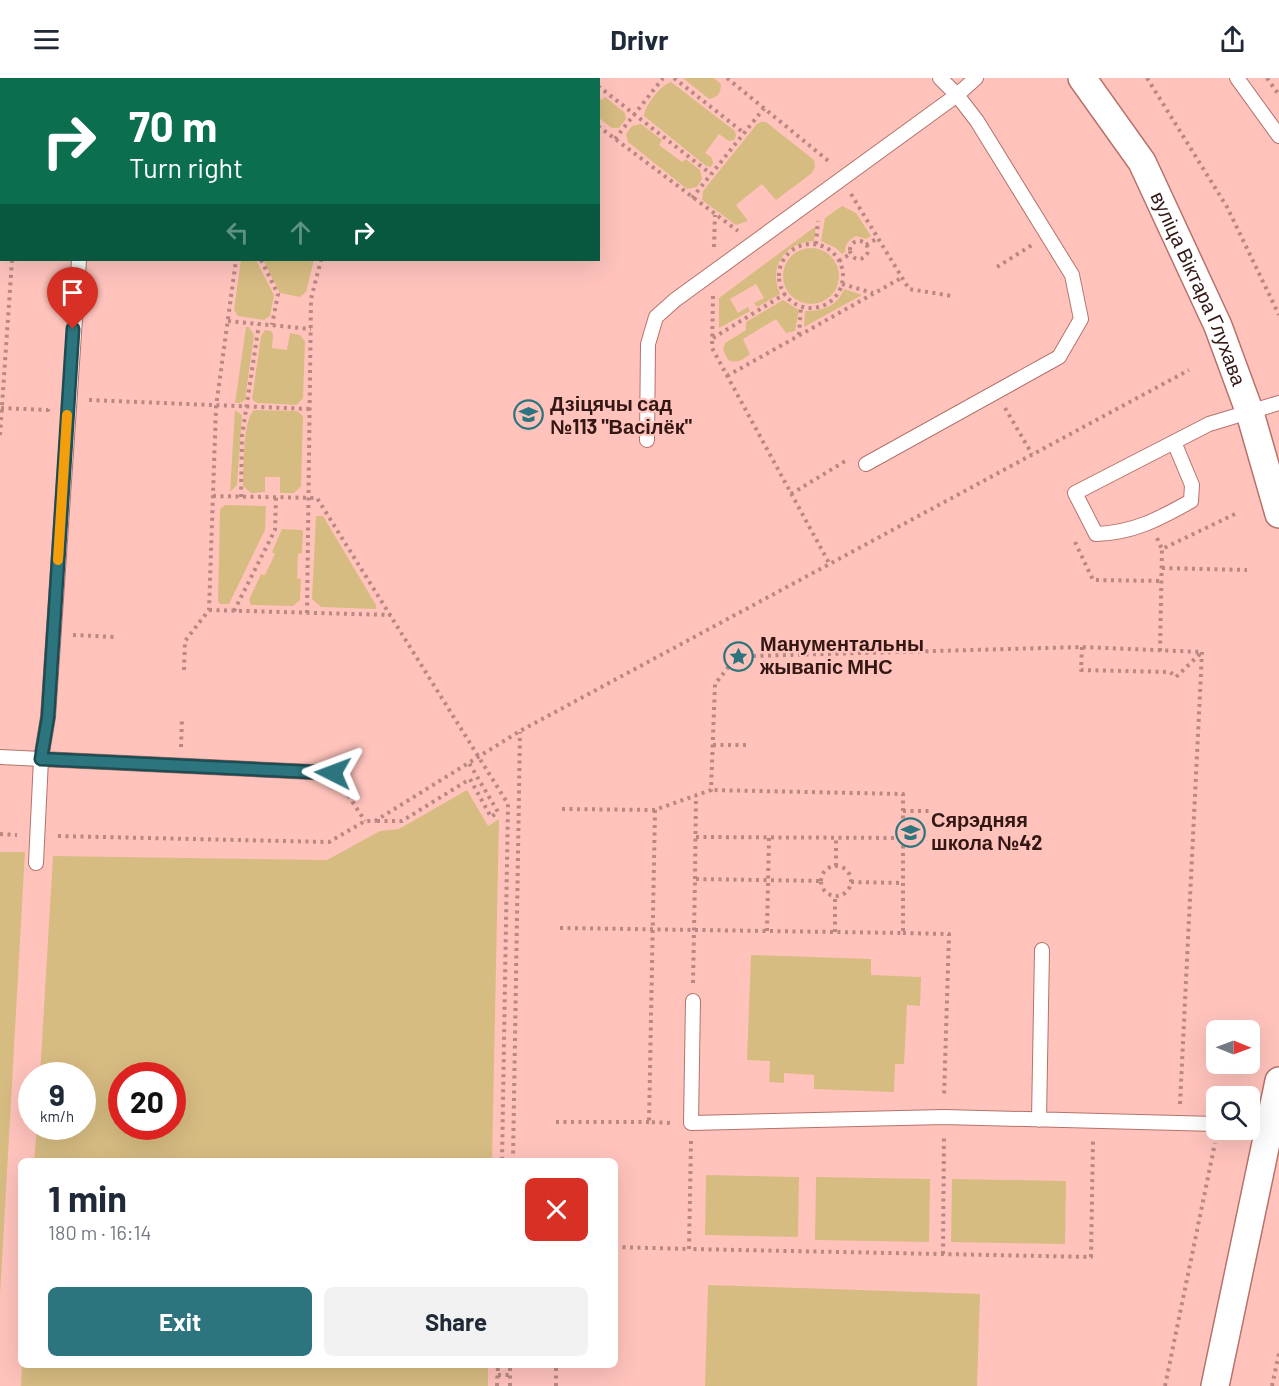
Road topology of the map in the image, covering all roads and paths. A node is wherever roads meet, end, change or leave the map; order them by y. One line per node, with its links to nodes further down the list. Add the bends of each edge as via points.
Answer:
1 (663, 78): 14 (path)
2 (675, 78): 16 (path)
3 (728, 78): 13 (path)
4 (940, 78): 11 (lane)
5 (976, 78): 11 (lane)
6 (1082, 78): 64 (street, вуліца Віктара Глухава, via 1142,162 1218,326)
7 (1147, 78): 46 (path, via 1227,207)
8 (1237, 78): 17 (lane)
9 (1267, 78): 12 (path)
10 (600, 88): 14 (path)
11 (957, 95): 56 (lane, via 1072,275 1081,319 1059,357); 66 (lane, via 656,317 648,344)
12 (1279, 95)
13 (765, 107): 16 (path); 19 (path)
14 (634, 114): 18 (path); 20 (path)
15 (600, 128): 18 (path)
16 (744, 133): 20 (path)
17 (1279, 136)
18 (615, 139): 22 (path)
19 (832, 164)
20 (711, 174): 22 (path)
21 (851, 194): 26 (path)
22 (692, 198): 23 (path)
23 (715, 214): 25 (path); 30 (path)
24 (818, 218): 28 (path)
25 (741, 233)
26 (878, 238): 29 (path); 39 (path)
27 (1036, 242): 38 (path)
28 (816, 244): 37 (path, via 827,248); 42 (path, via 793,250 782,263 780,280)
29 (866, 245): 31 (path, via 853,243); 31 (path, via 868,251 863,259 854,259)
30 (714, 254)
31 (850, 254): 37 (path)
32 (12, 261): 62 (path)
33 (79, 261): 98 (lane, via 48,717)
34 (236, 261): 48 (path)
35 (262, 261): 50 (path, via 278,294)
36 (321, 261): 51 (path, via 311,299)
37 (839, 261): 40 (path)
38 (997, 267)
39 (903, 277): 41 (path); 44 (path, via 909,289)
40 (842, 284): 41 (path); 45 (path, via 834,299 825,305)
41 (874, 293): 52 (path)
42 (785, 294): 45 (path); 53 (path)
43 (713, 296): 53 (path)
44 (952, 296)
45 (801, 306): 52 (path)
46 (1278, 307): 47 (path)
47 (1279, 315)
48 (228, 321): 49 (path); 60 (path)
49 (259, 324): 50 (path); 61 (path)
50 (272, 325): 51 (path)
51 (310, 329): 63 (path)
52 (799, 335): 55 (path)
53 (712, 339): 55 (path, via 712,348)
54 (1189, 370): 68 (path)
55 (727, 376): 78 (path)
56 (996, 392): 68 (path); 69 (lane)
57 (86, 400): 60 (path)
58 (1279, 403): 64 (lane)
59 (48, 404): 62 (path, via 48,410)
60 (216, 406): 61 (path); 70 (path)
61 (247, 407): 63 (path); 71 (path, via 242,436)
62 (1, 408): 65 (path)
63 (310, 409): 73 (path)
64 (1250, 413): 67 (lane, via 1209,424); 75 (street, вуліца Віктара Глухава)
65 (0, 435)
66 (647, 440)
67 (1174, 442): 76 (lane, via 1192,485 1191,501); 76 (lane, via 1075,493 1096,534)
68 (1032, 454): 78 (path)
69 (866, 464)
70 (213, 496): 71 (path); 81 (path)
71 (241, 497): 72 (path)
72 (276, 497): 73 (path); 82 (path, via 275,530)
73 (308, 497): 83 (path); 84 (path, via 317,498)
74 (1235, 514): 77 (path)
75 (1279, 514)
76 (1150, 524): 77 (path)
77 (1162, 549): 79 (path)
78 (829, 563): 92 (path)
79 (1162, 568): 80 (path); 88 (path)
80 (1247, 570)
81 (209, 610): 82 (path); 90 (path, via 185,641)
82 (234, 611): 83 (path)
83 (307, 613): 84 (path)
84 (391, 615): 97 (path)
85 (73, 635): 86 (path)
86 (115, 637)
87 (1082, 647): 88 (path); 89 (path, via 1082,670 1170,672 1176,677); 93 (path, via 752,656 730,665 715,684)
88 (1160, 651): 89 (path)
89 (1202, 652): 147 (path)
90 (183, 670)
91 (182, 718): 95 (path)
92 (520, 731): 97 (path); 103 (path)
93 (712, 745): 94 (path); 101 (path)
94 (747, 745)
95 (181, 747)
96 (0, 757): 98 (lane)
97 (479, 757): 99 (path); 104 (path)
98 (41, 759): 100 (lane); 111 (lane)
99 (469, 763): 109 (path); 109 (path, via 498,812 491,817 470,779 402,821)
100 (333, 773)
101 (711, 790): 102 (path); 108 (path, via 903,794)
102 (696, 796): 106 (path); 112 (path)
103 (519, 803): 104 (path); 125 (path)
104 (508, 804): 124 (path)
105 (562, 810): 106 (path)
106 (655, 810): 127 (path)
107 (933, 811): 108 (path)
108 (903, 812): 115 (path)
109 (375, 821): 111 (path, via 365,821 329,842)
110 (0, 834): 111 (path)
111 (38, 836): 116 (lane)
112 (696, 837): 113 (path); 118 (path)
113 (769, 837): 114 (path); 119 (path)
114 (836, 838): 115 (path); 117 (path)
115 (903, 838): 122 (path)
116 (36, 863)
117 (836, 866): 120 (path, via 824,872); 121 (path, via 848,873)
118 (695, 879): 119 (path); 128 (path)
119 (768, 880): 120 (path); 129 (path)
120 (821, 881): 123 (path, via 824,890)
121 (851, 882): 122 (path); 123 (path, via 847,891)
122 (903, 883): 131 (path)
123 (836, 896): 130 (path)
124 (507, 908): 125 (path); 133 (path)
125 (517, 908): 134 (path)
126 (560, 928): 127 (path)
127 (653, 929): 128 (path); 145 (path)
128 (694, 930): 129 (path); 135 (path)
129 (767, 931): 130 (path)
130 (835, 932): 131 (path)
131 (903, 933): 141 (path, via 949,934)
132 (1042, 950): 142 (lane)
133 (505, 972): 134 (path); 136 (path)
134 (516, 972): 137 (path)
135 (693, 1001): 146 (lane)
136 (504, 1041): 137 (path); 139 (path)
137 (515, 1041): 140 (path)
138 (1279, 1081): 148 (street)
139 (503, 1107): 140 (path); 151 (path)
140 (514, 1107): 152 (path)
141 (944, 1117): 142 (lane); 146 (lane); 155 (path)
142 (1039, 1120): 143 (lane)
143 (1094, 1121): 147 (lane); 155 (path, via 1091,1257)
144 (556, 1122): 145 (path)
145 (649, 1122): 146 (path)
146 (691, 1123): 154 (path)
147 (1179, 1123): 149 (lane)
148 (1266, 1125): 166 (street)
149 (1206, 1129)
150 (1214, 1140): 165 (path)
151 (502, 1158)
152 (513, 1158)
153 (618, 1247): 154 (path)
154 (689, 1249): 155 (path)
155 (943, 1254)
156 (1279, 1353): 167 (path)
157 (498, 1368): 160 (path)
158 (510, 1368): 161 (path)
159 (556, 1368): 164 (path)
160 (498, 1375): 161 (path); 162 (path)
161 (510, 1375): 163 (path)
162 (497, 1386)
163 (510, 1386)
164 (556, 1386)
165 (1165, 1386)
166 (1215, 1386)
167 (1272, 1386)

